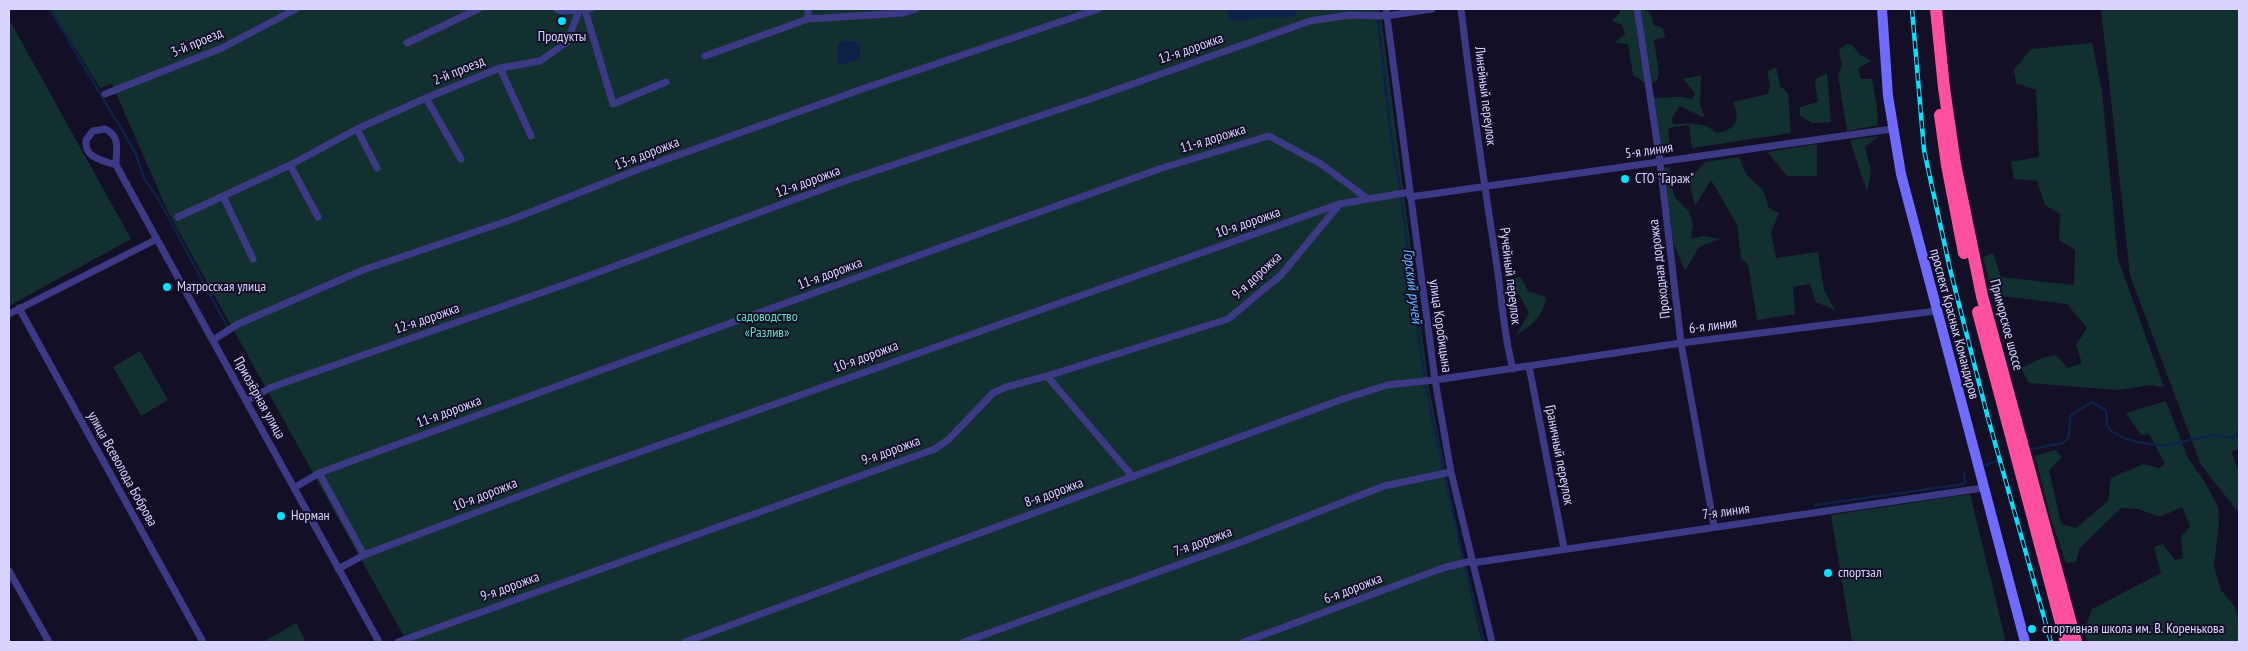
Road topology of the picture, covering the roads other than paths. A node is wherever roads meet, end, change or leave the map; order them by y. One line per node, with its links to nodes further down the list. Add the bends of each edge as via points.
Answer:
1 (296, 9): 21 (street, 3-й проезд, via 222,48)
2 (478, 9): 17 (street)
3 (557, 9): 13 (street, via 562,12)
4 (808, 9): 16 (street)
5 (916, 9): 16 (street, via 903,13)
6 (1098, 9): 43 (street, 13-я дорожка, via 864,88 642,168 514,219 363,270 235,326)
7 (1432, 9): 15 (street, 12-я дорожка)
8 (1461, 9): 31 (street, Линейный переулок)
9 (1637, 9): 27 (street, Проходная дорожка)
10 (1882, 9): 24 (street, проспект Красных Командиров)
11 (1927, 9): 71 (highway, Приморское шоссе, via 1947,165 1966,260)
12 (1936, 9): 72 (highway, Приморское шоссе, via 1956,164 1982,296)
13 (584, 10): 19 (street, 2-й проезд, via 567,42 540,61); 20 (street, via 613,104)
14 (1367, 11): 15 (street, 12-я дорожка); 49 (street, 12-я дорожка, via 1310,22 839,183 569,283 272,387)
15 (1386, 12): 32 (street, улица Коробицына)
16 (808, 19): 18 (street)
17 (407, 44)
18 (704, 56)
19 (500, 68): 22 (street, 2-й проезд); 25 (street, 2-й проезд)
20 (666, 82)
21 (105, 94)
22 (426, 98): 23 (street, 2-й проезд); 26 (street, 2-й проезд)
23 (357, 129): 29 (street, 2-й проезд); 30 (street)
24 (1892, 129): 27 (street, 5-я линия); 41 (street, проспект Красных Командиров)
25 (530, 136)
26 (461, 159)
27 (1660, 162): 31 (street, 5-я линия); 44 (street, Проходная дорожка)
28 (116, 165): 28 (street, via 115,135 105,128 93,131 86,140 88,152 92,157); 38 (street, Приозёрная улица)
29 (290, 165): 33 (street, 2-й проезд); 37 (street)
30 (377, 168)
31 (1485, 187): 32 (street, 5-я линия); 46 (street, Ручейный переулок, via 1505,340)
32 (1410, 195): 34 (street, 10-я дорожка); 48 (street, улица Коробицына)
33 (223, 196): 36 (street, 2-й проезд); 39 (street)
34 (1368, 198): 35 (street, 10-я дорожка); 51 (street, 11-я дорожка, via 1321,164 1269,136 1162,168)
35 (1339, 204): 47 (street, 9-я дорожка, via 1280,275 1228,319); 57 (street, 10-я дорожка, via 575,475)
36 (178, 217)
37 (318, 217)
38 (157, 239): 40 (street); 43 (street, Приозёрная улица)
39 (253, 259)
40 (19, 308): 42 (street); 63 (street, улица Всеволода Боброва)
41 (1936, 311): 44 (street, 6-я линия); 54 (street, проспект Красных Командиров)
42 (9, 314)
43 (213, 340): 49 (street, Приозёрная улица)
44 (1681, 343): 45 (street, 6-я линия); 55 (street, Проходная дорожка)
45 (1529, 366): 46 (street, 6-я линия); 56 (street, Граничный переулок)
46 (1513, 368): 48 (street, 6-я линия)
47 (1048, 376): 52 (street); 61 (street, 9-я дорожка, via 994,393 948,440 935,448)
48 (1435, 380): 50 (street, улица Коробицына); 52 (street, 8-я дорожка, via 1387,385 1340,400)
49 (246, 401): 53 (street, Приозёрная улица)
50 (1451, 472): 58 (street, улица Коробицына); 67 (street, 7-я дорожка, via 1384,486 1244,541)
51 (319, 473): 53 (street, 11-я дорожка); 57 (street)
52 (1133, 477): 66 (street, 8-я дорожка)
53 (294, 488): 59 (street, Приозёрная улица)
54 (1983, 488): 55 (street, 7-я линия); 70 (street, проспект Красных Командиров)
55 (1714, 526): 56 (street, 7-я линия)
56 (1564, 548): 58 (street, 7-я линия)
57 (364, 555): 59 (street, 10-я дорожка)
58 (1472, 562): 68 (street, 6-я дорожка, via 1444,568); 69 (street, улица Коробицына)
59 (338, 569): 64 (street, Приозёрная улица)
60 (9, 571): 62 (street)
61 (409, 640): 65 (street, 9-я дорожка)
62 (49, 642)
63 (203, 642)
64 (379, 642)
65 (398, 642)
66 (685, 642)
67 (964, 642)
68 (1244, 642)
69 (1492, 642)
70 (2025, 642)
71 (2066, 642)
72 (2076, 642)

